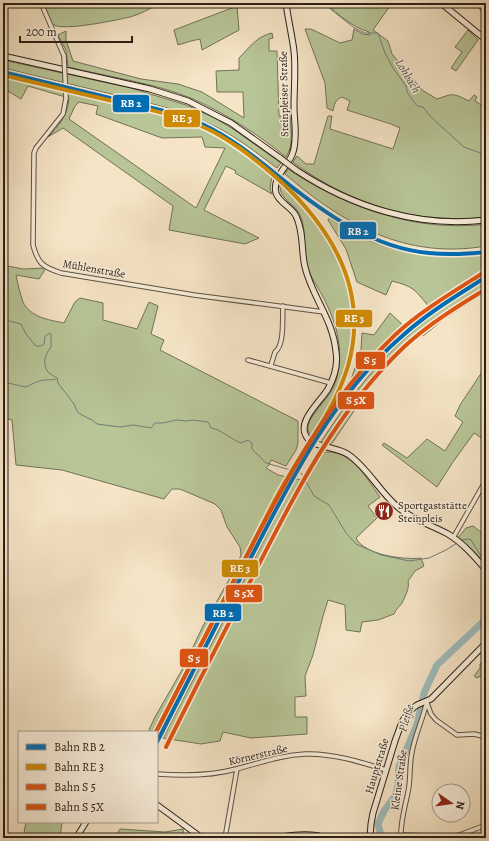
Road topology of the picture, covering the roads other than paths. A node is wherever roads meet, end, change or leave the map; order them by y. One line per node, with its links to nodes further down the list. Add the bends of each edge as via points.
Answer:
1 (40, 3): 11 (street, Mühlenstraße, bridge, via 64,56 66,98 63,114 34,153 33,245 40,262 46,268 61,273 194,295)
2 (274, 3): 5 (street)
3 (441, 3): 8 (street)
4 (478, 3): 6 (street)
5 (286, 5): 12 (street, Steinpleiser Straße, via 294,54 296,138 292,156 278,178 276,190 282,202 293,211 300,225 305,269)
6 (486, 13)
7 (486, 31): 8 (street)
8 (484, 39)
9 (3, 56): 10 (street, bridge, via 150,89 182,99 231,123 296,170 329,190 379,210 437,221)
10 (486, 220)
11 (283, 306): 12 (street, Mühlenstraße); 14 (street, via 282,340)
12 (325, 312): 15 (street, Steinpleiser Straße, via 337,353)
13 (248, 360): 14 (street)
14 (271, 365): 15 (street)
15 (331, 383): 17 (street, Steinpleiser Straße, via 305,421 304,432 310,442 350,455 401,510)
16 (486, 480): 17 (street)
17 (454, 539): 18 (street)
18 (486, 570)
19 (486, 643): 20 (street, Hauptstraße, via 431,699)
20 (425, 702): 21 (street, via 431,714 453,733); 23 (street, Hauptstraße, via 408,712 402,722); 28 (street, Kleine Straße, via 410,760 410,778)
21 (486, 737)
22 (237, 769): 23 (street, Körnerstraße, via 274,758 312,754 356,761); 24 (street, Körnerstraße, via 196,775); 31 (street)
23 (386, 770): 34 (street, Hauptstraße, via 371,824)
24 (158, 774)
25 (158, 806): 30 (street)
26 (85, 823): 29 (street)
27 (486, 825): 28 (street, via 454,837)
28 (401, 837)
29 (76, 838)
30 (202, 838)
31 (224, 838)
32 (272, 838): 33 (street, via 314,834)
33 (326, 838)
34 (370, 838)

